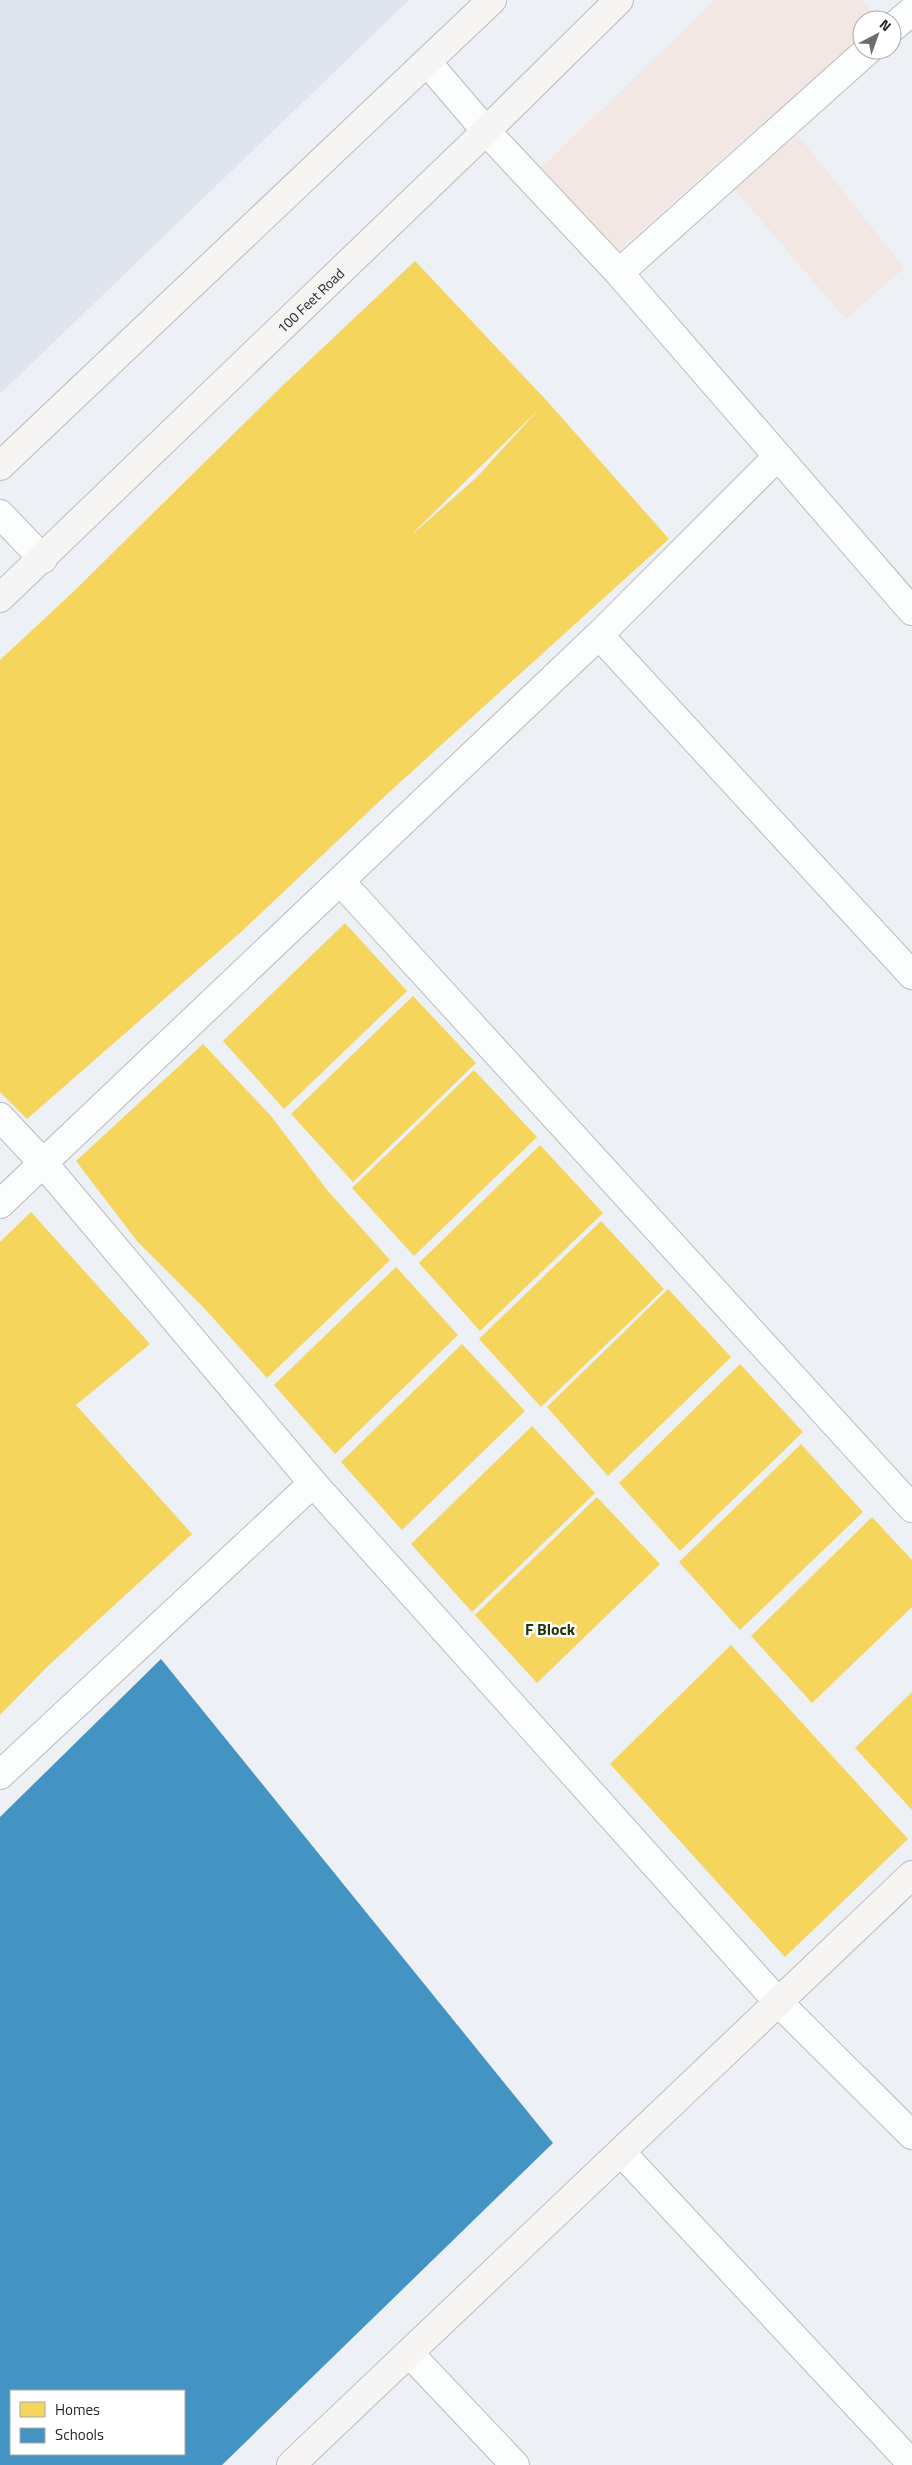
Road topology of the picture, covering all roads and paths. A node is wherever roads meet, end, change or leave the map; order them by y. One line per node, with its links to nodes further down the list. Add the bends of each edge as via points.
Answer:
1 (492, 0): 6 (main road)
2 (619, 0): 7 (main road, 100 Feet Road)
3 (912, 10): 4 (street)
4 (902, 19)
5 (857, 60): 8 (street)
6 (427, 62): 7 (street); 10 (main road)
7 (486, 131): 8 (street); 12 (main road, 100 Feet Road)
8 (619, 273): 9 (street)
9 (777, 457): 14 (street); 15 (street)
10 (0, 466)
11 (0, 514): 12 (street)
12 (43, 559): 13 (main road, 100 Feet Road)
13 (0, 598)
14 (912, 611)
15 (600, 635): 16 (street); 17 (street)
16 (341, 882): 19 (street); 22 (street)
17 (912, 975)
18 (0, 1117): 19 (street)
19 (44, 1164): 20 (street); 21 (street)
20 (0, 1204)
21 (313, 1483): 23 (street); 25 (street)
22 (912, 1508)
23 (0, 1775)
24 (912, 1875): 25 (main road)
25 (778, 2002): 26 (street); 27 (main road)
26 (912, 2135)
27 (621, 2152): 28 (main road); 29 (street)
28 (409, 2353): 30 (main road); 31 (street)
29 (912, 2464)
30 (291, 2465)
31 (515, 2465)

